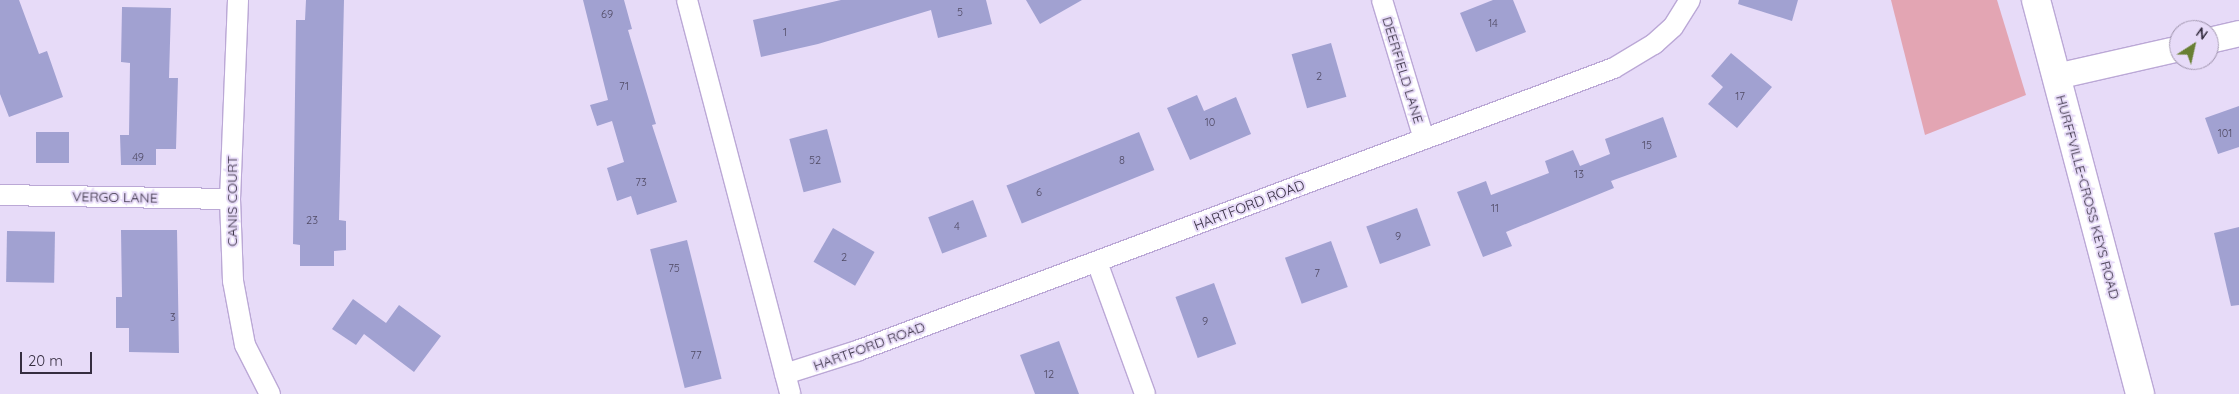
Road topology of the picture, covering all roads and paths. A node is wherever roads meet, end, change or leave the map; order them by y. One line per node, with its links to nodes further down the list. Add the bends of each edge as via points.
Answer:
1 (238, 0): 12 (street, CANIS COURT)
2 (687, 0): 14 (street)
3 (1382, 0): 10 (street, DEERFIELD LANE)
4 (1690, 0): 10 (street, HARTFORD ROAD, via 1672,27 1637,57)
5 (2036, 0): 9 (main road, HURFFVILLE-CROSS KEYS ROAD)
6 (2239, 33): 7 (street)
7 (2219, 38)
8 (2169, 50): 9 (street)
9 (2056, 76): 18 (main road, HURFFVILLE-CROSS KEYS ROAD)
10 (1424, 139): 13 (street, HARTFORD ROAD)
11 (0, 195): 12 (street, VERGO LANE)
12 (230, 199): 15 (street, CANIS COURT, via 233,281 238,315 245,345)
13 (1097, 262): 14 (street, HARTFORD ROAD, via 857,351); 17 (street)
14 (785, 374): 16 (street)
15 (270, 394)
16 (790, 394)
17 (1145, 394)
18 (2140, 394)

